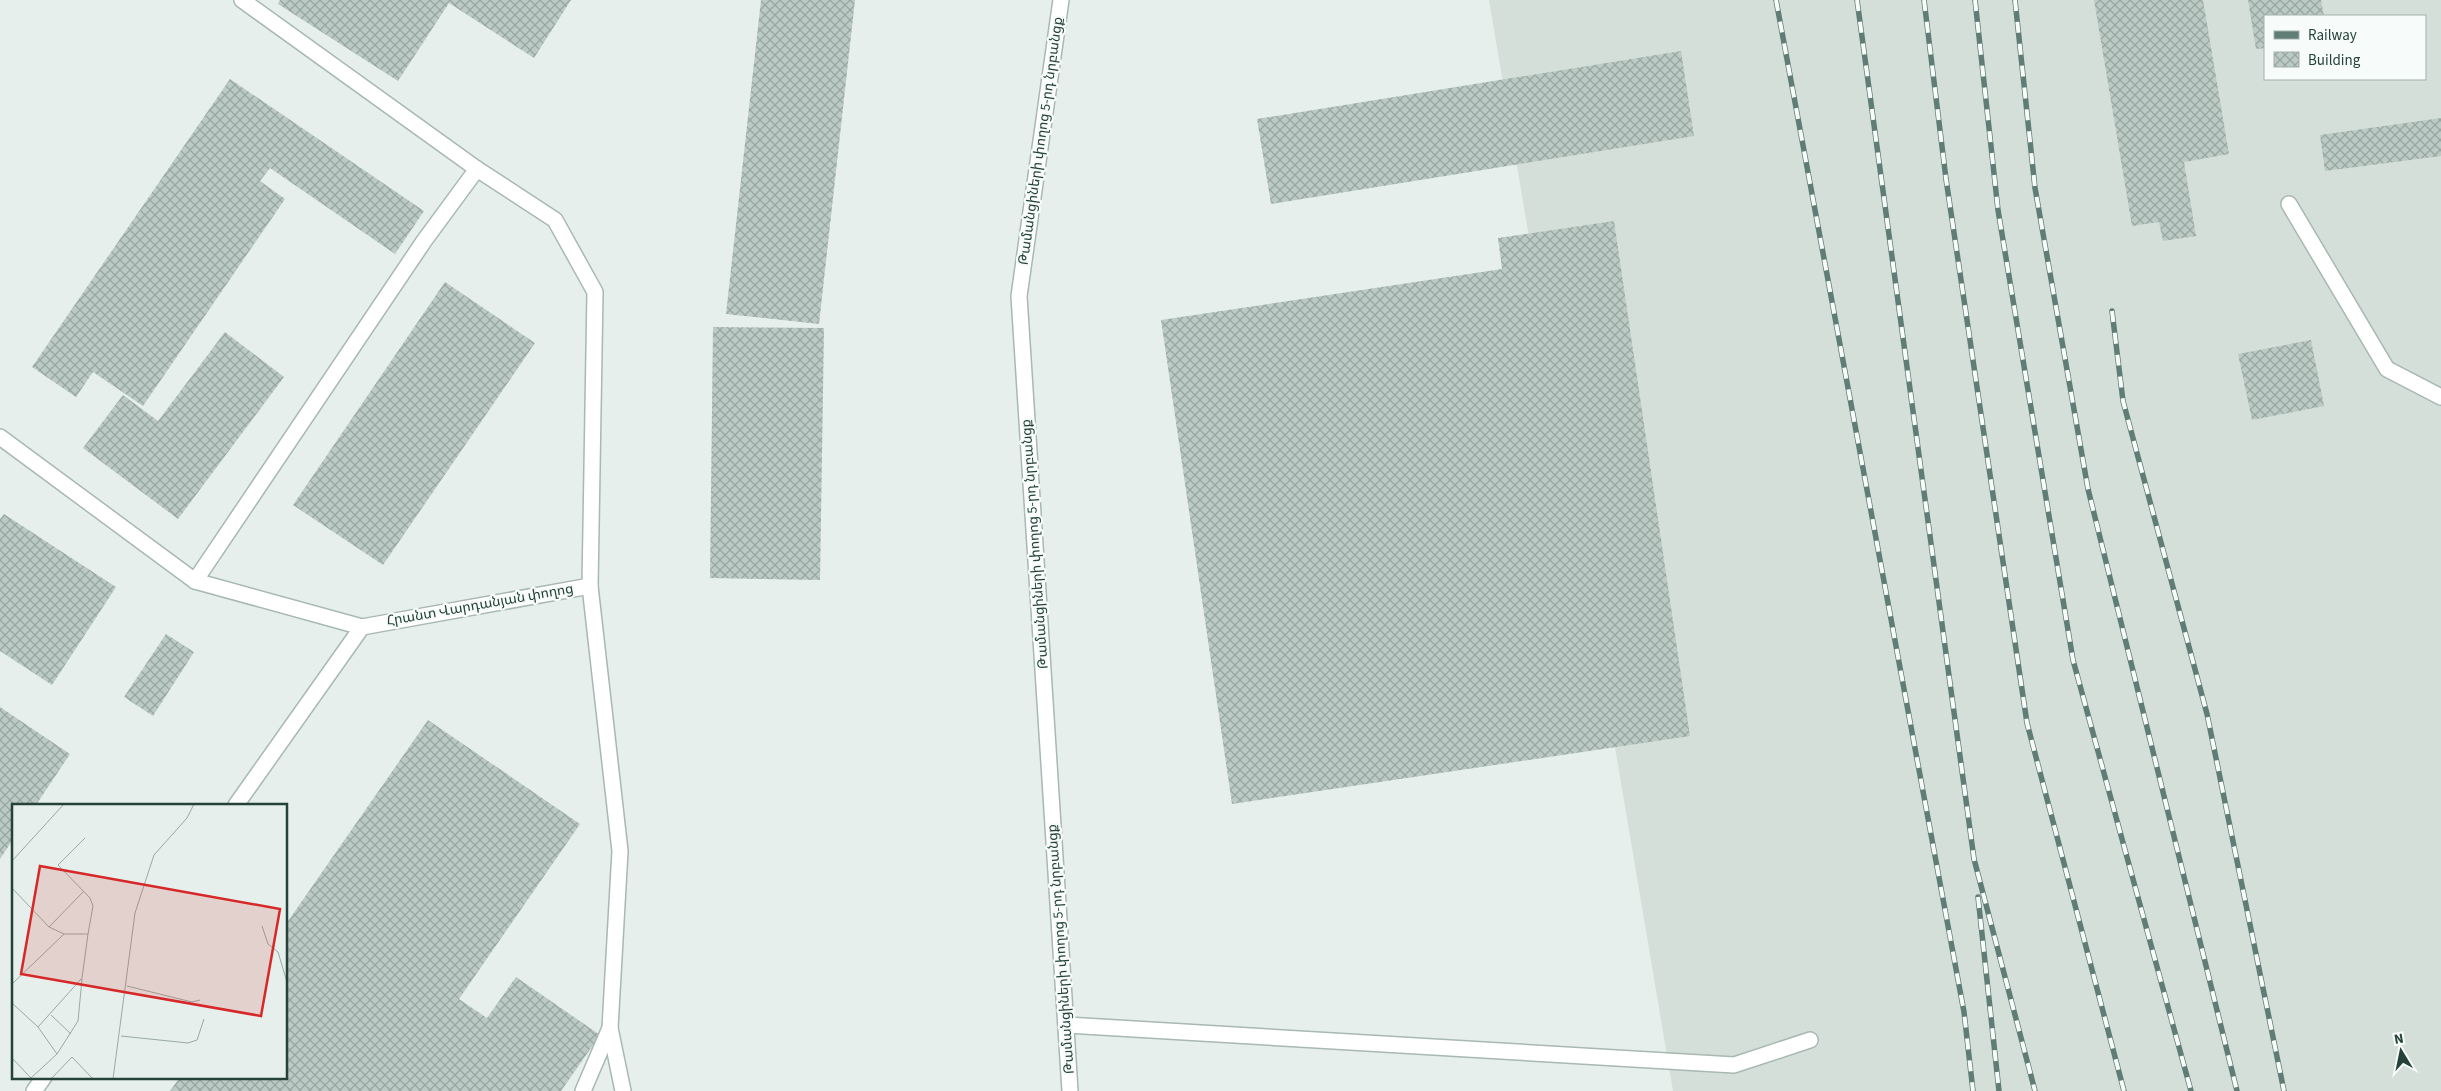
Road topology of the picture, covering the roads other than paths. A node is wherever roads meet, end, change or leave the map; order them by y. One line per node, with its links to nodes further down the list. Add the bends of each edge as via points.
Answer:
1 (242, 0): 3 (lane)
2 (1061, 0): 11 (lane, Թամանցիների փողոց 5-րդ նրբանցք, via 1019,296)
3 (477, 169): 7 (lane, via 424,241); 8 (lane, via 555,220 595,292)
4 (2290, 204): 5 (lane, via 2387,369)
5 (2441, 397)
6 (0, 437): 7 (lane, Հրանտ Վարդանյան փողոց)
7 (195, 581): 9 (lane, Հրանտ Վարդանյան փողոց)
8 (590, 586): 9 (lane, Հրանտ Վարդանյան փողոց); 12 (lane, Հրանտ Վարդանյան փողոց, via 620,851)
9 (362, 627): 10 (lane)
10 (237, 804)
11 (1067, 1026): 13 (lane, via 1734,1065); 18 (lane, Թամանցիների փողոց 5-րդ նրբանցք)
12 (610, 1028): 16 (lane, Հրանտ Վարդանյան փողոց); 17 (lane)
13 (1810, 1040)
14 (43, 1078): 15 (lane)
15 (34, 1091)
16 (583, 1091)
17 (623, 1091)
18 (1070, 1091)

